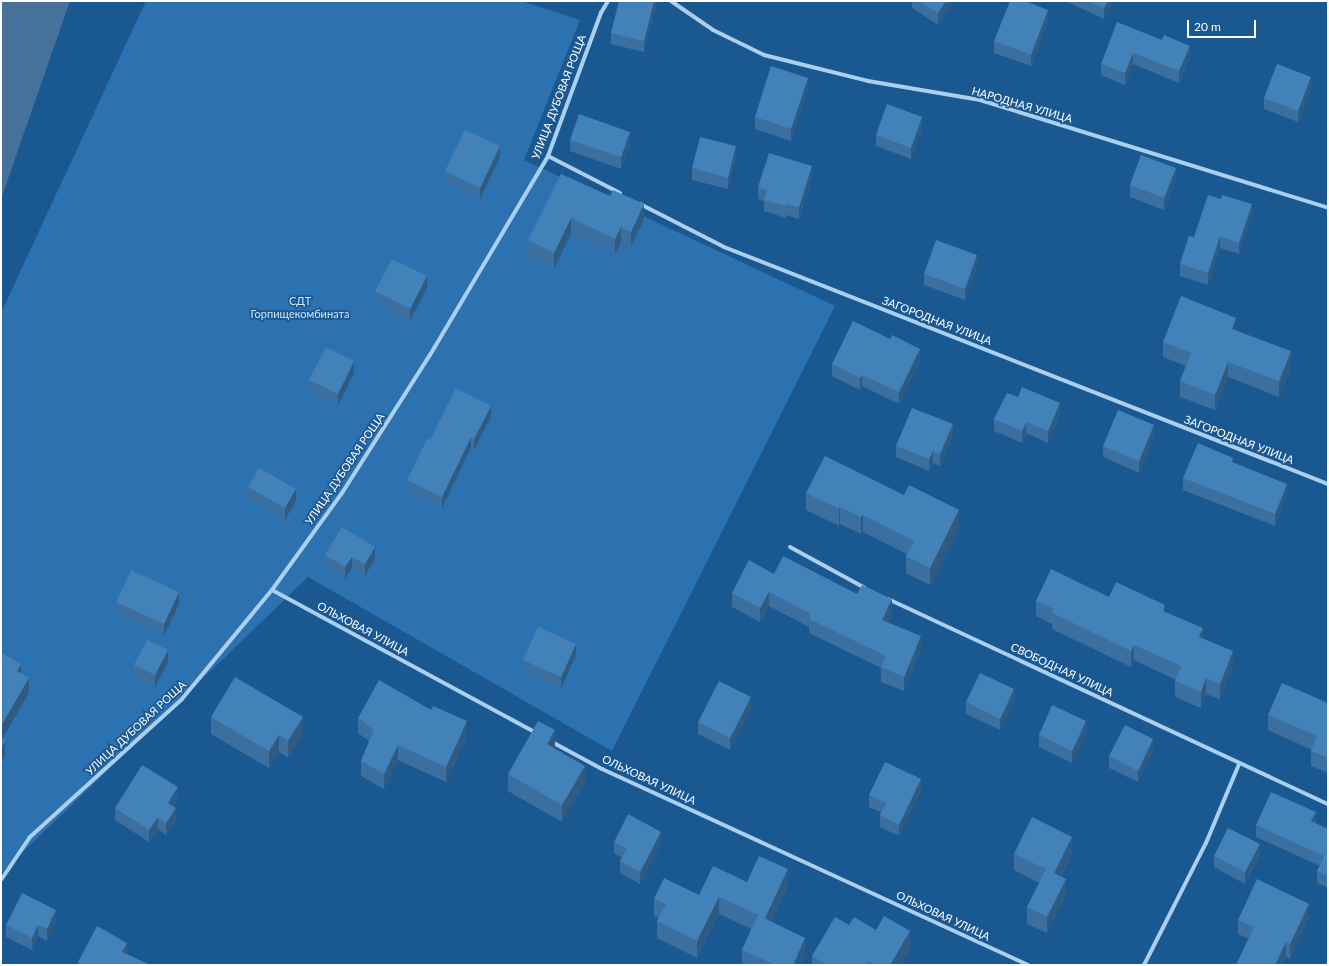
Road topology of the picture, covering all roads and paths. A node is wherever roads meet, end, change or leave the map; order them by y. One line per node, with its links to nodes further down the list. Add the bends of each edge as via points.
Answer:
1 (608, 1): 3 (street, УЛИЦА ДУБОВАЯ РОЩА, via 600,13)
2 (671, 1): 6 (street, НАРОДНАЯ УЛИЦА, via 713,30 764,55 868,81 980,100)
3 (548, 156): 4 (street); 10 (street, УЛИЦА ДУБОВАЯ РОЩА, via 430,355 342,493)
4 (625, 196)
5 (632, 200): 7 (street, ЗАГОРОДНАЯ УЛИЦА, via 724,247)
6 (1328, 208)
7 (1328, 484)
8 (790, 547): 9 (street)
9 (868, 589)
10 (272, 590): 12 (street, ОЛЬХОВАЯ УЛИЦА); 16 (street, УЛИЦА ДУБОВАЯ РОЩА, via 182,699 30,837)
11 (883, 596): 14 (street, СВОБОДНАЯ УЛИЦА)
12 (538, 734)
13 (546, 738): 17 (street, ОЛЬХОВАЯ УЛИЦА, via 609,772)
14 (1239, 764): 15 (street, СВОБОДНАЯ УЛИЦА); 18 (street, via 1206,843)
15 (1328, 804)
16 (1, 880)
17 (1028, 965)
18 (1144, 965)

